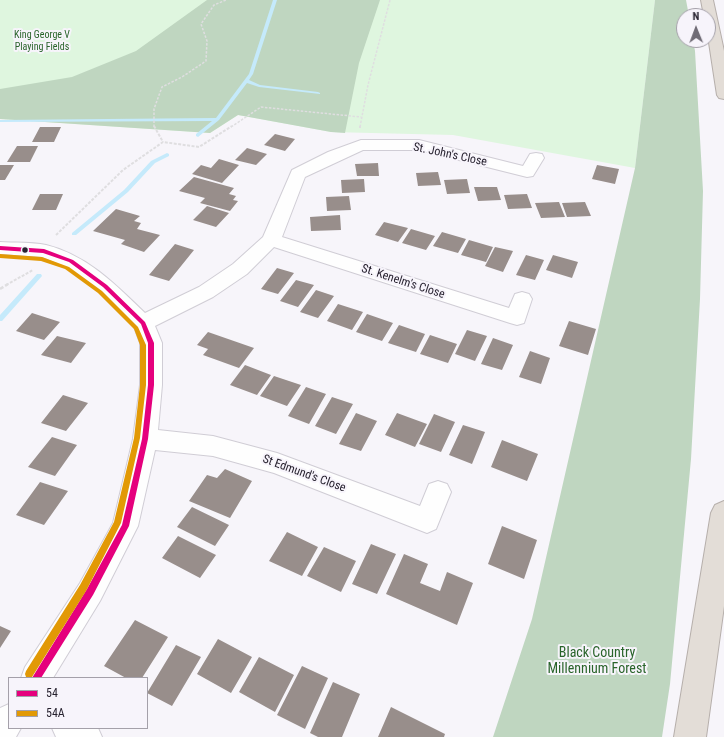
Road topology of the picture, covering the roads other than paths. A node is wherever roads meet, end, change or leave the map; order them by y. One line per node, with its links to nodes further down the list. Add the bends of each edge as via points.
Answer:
1 (707, 0): 2 (highway)
2 (724, 94)
3 (536, 158): 4 (street, St. John's Close, via 527,172 419,145 361,146 298,174)
4 (271, 240): 6 (street, St. Kenelm's Close, via 517,318); 7 (street, St. John's Close, via 240,268 206,292)
5 (0, 248): 7 (street, via 49,253 71,261 106,286)
6 (522, 298)
7 (143, 323): 8 (street, via 151,343 151,385)
8 (146, 439): 9 (street, St Edmund's Close, via 212,446 277,463 427,521); 11 (street, via 125,526 90,592)
9 (438, 492)
10 (724, 513): 16 (highway)
11 (37, 677)
12 (8, 722): 14 (street)
13 (70, 729): 15 (street)
14 (0, 734)
15 (86, 737)
16 (690, 737)

